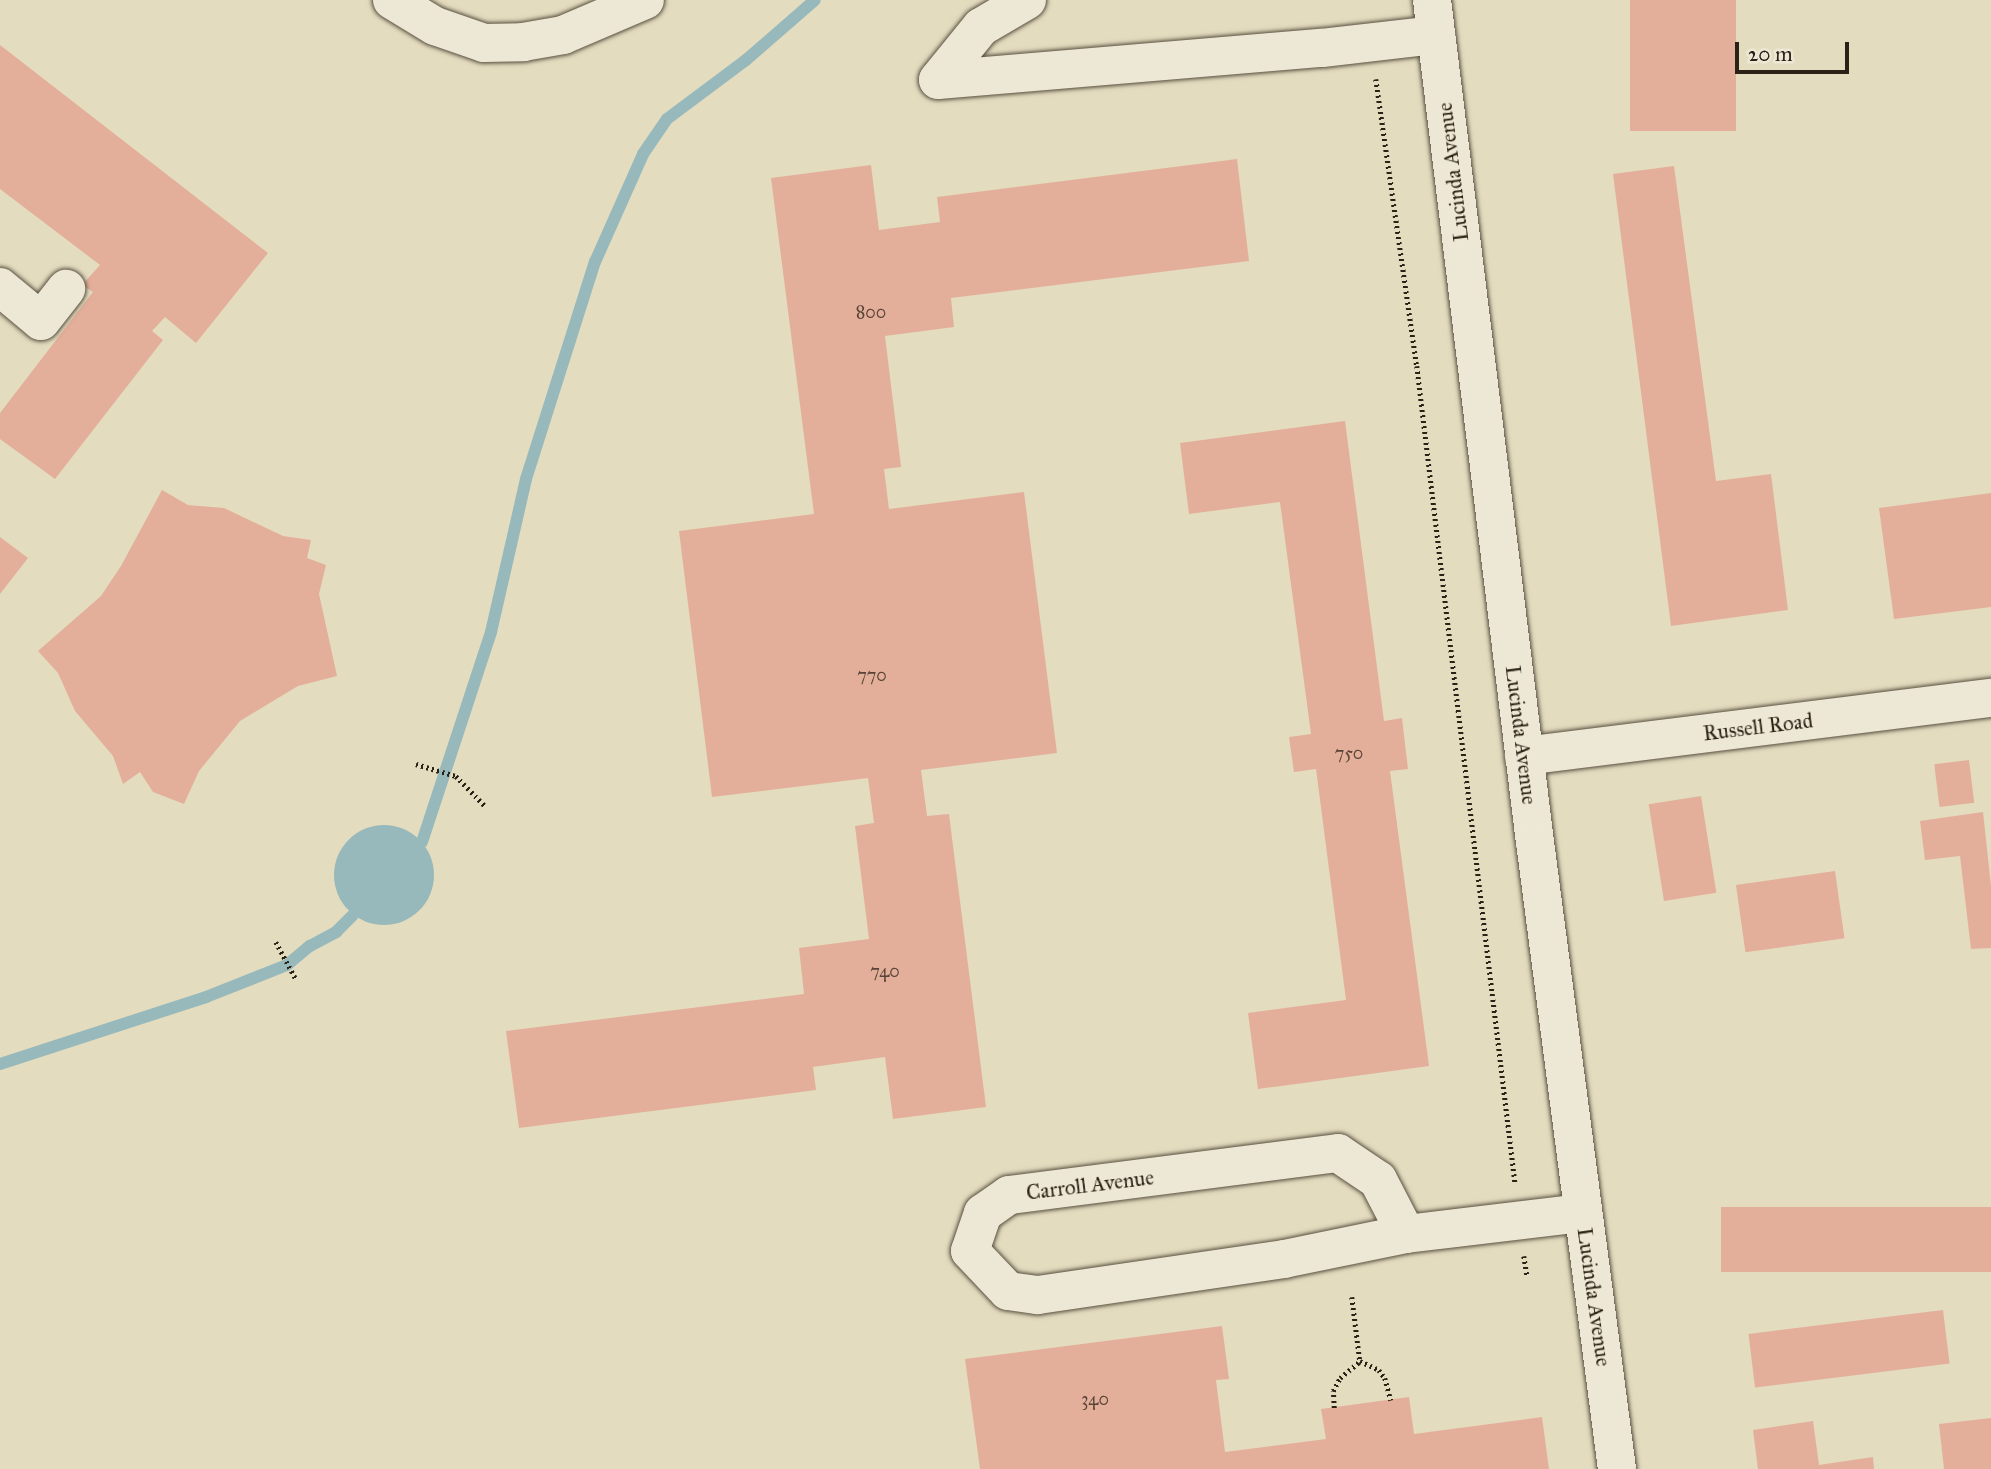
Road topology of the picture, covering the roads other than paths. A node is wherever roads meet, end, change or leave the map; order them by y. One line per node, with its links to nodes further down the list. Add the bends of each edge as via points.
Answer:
1 (392, 0): 2 (street, via 435,26 484,43 523,43 563,35)
2 (645, 0)
3 (1027, 0): 4 (street, via 981,27 938,80 1370,43)
4 (1434, 18): 8 (street, Lucinda Avenue)
5 (0, 287): 6 (street, via 41,321)
6 (66, 289)
7 (1991, 698): 8 (street, Russell Road)
8 (1524, 756): 9 (street, Lucinda Avenue)
9 (1583, 1213): 10 (street, Carroll Avenue); 11 (street, Lucinda Avenue)
10 (1406, 1234): 10 (street, Carroll Avenue, via 1378,1180 1338,1153 1009,1195 983,1213 970,1251 1008,1290 1038,1295 1284,1259)
11 (1617, 1469)

